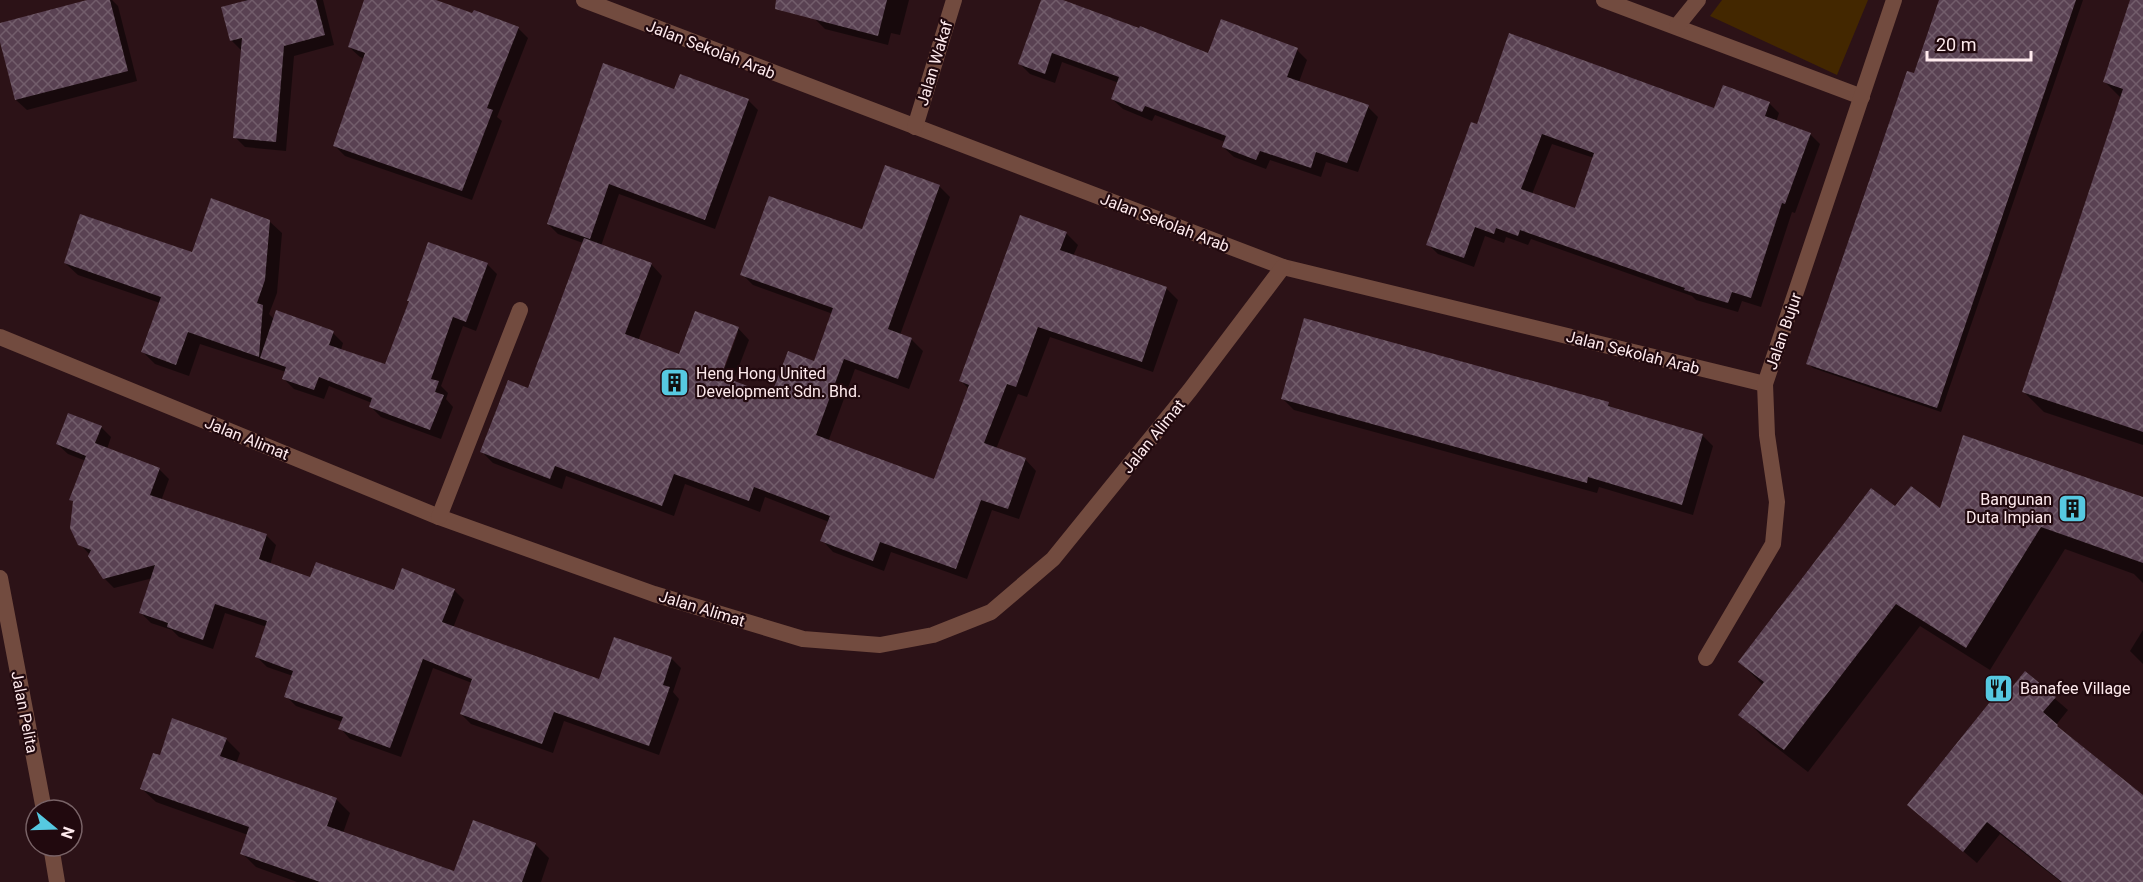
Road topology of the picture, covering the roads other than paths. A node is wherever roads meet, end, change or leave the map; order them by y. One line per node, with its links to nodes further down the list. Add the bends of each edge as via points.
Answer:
1 (584, 0): 8 (street, Jalan Sekolah Arab)
2 (954, 0): 8 (street, Jalan Wakaf)
3 (1604, 0): 6 (street)
4 (1698, 0): 6 (street)
5 (1894, 0): 7 (street, Jalan Bujur)
6 (1677, 26): 7 (street)
7 (1862, 97): 12 (street, Jalan Bujur)
8 (915, 127): 9 (street, Jalan Sekolah Arab)
9 (1282, 267): 12 (street, Jalan Sekolah Arab); 13 (street, Jalan Alimat, via 1190,390 1053,559 992,612 933,635 880,645 803,639 654,594)
10 (520, 310): 13 (street)
11 (0, 338): 13 (street, Jalan Alimat)
12 (1765, 384): 15 (street, Jalan Bujur, via 1767,435 1777,502 1773,544)
13 (439, 517)
14 (0, 578): 16 (street, Jalan Pelita)
15 (1706, 658)
16 (42, 798)
17 (53, 858): 18 (street)
18 (57, 882)

